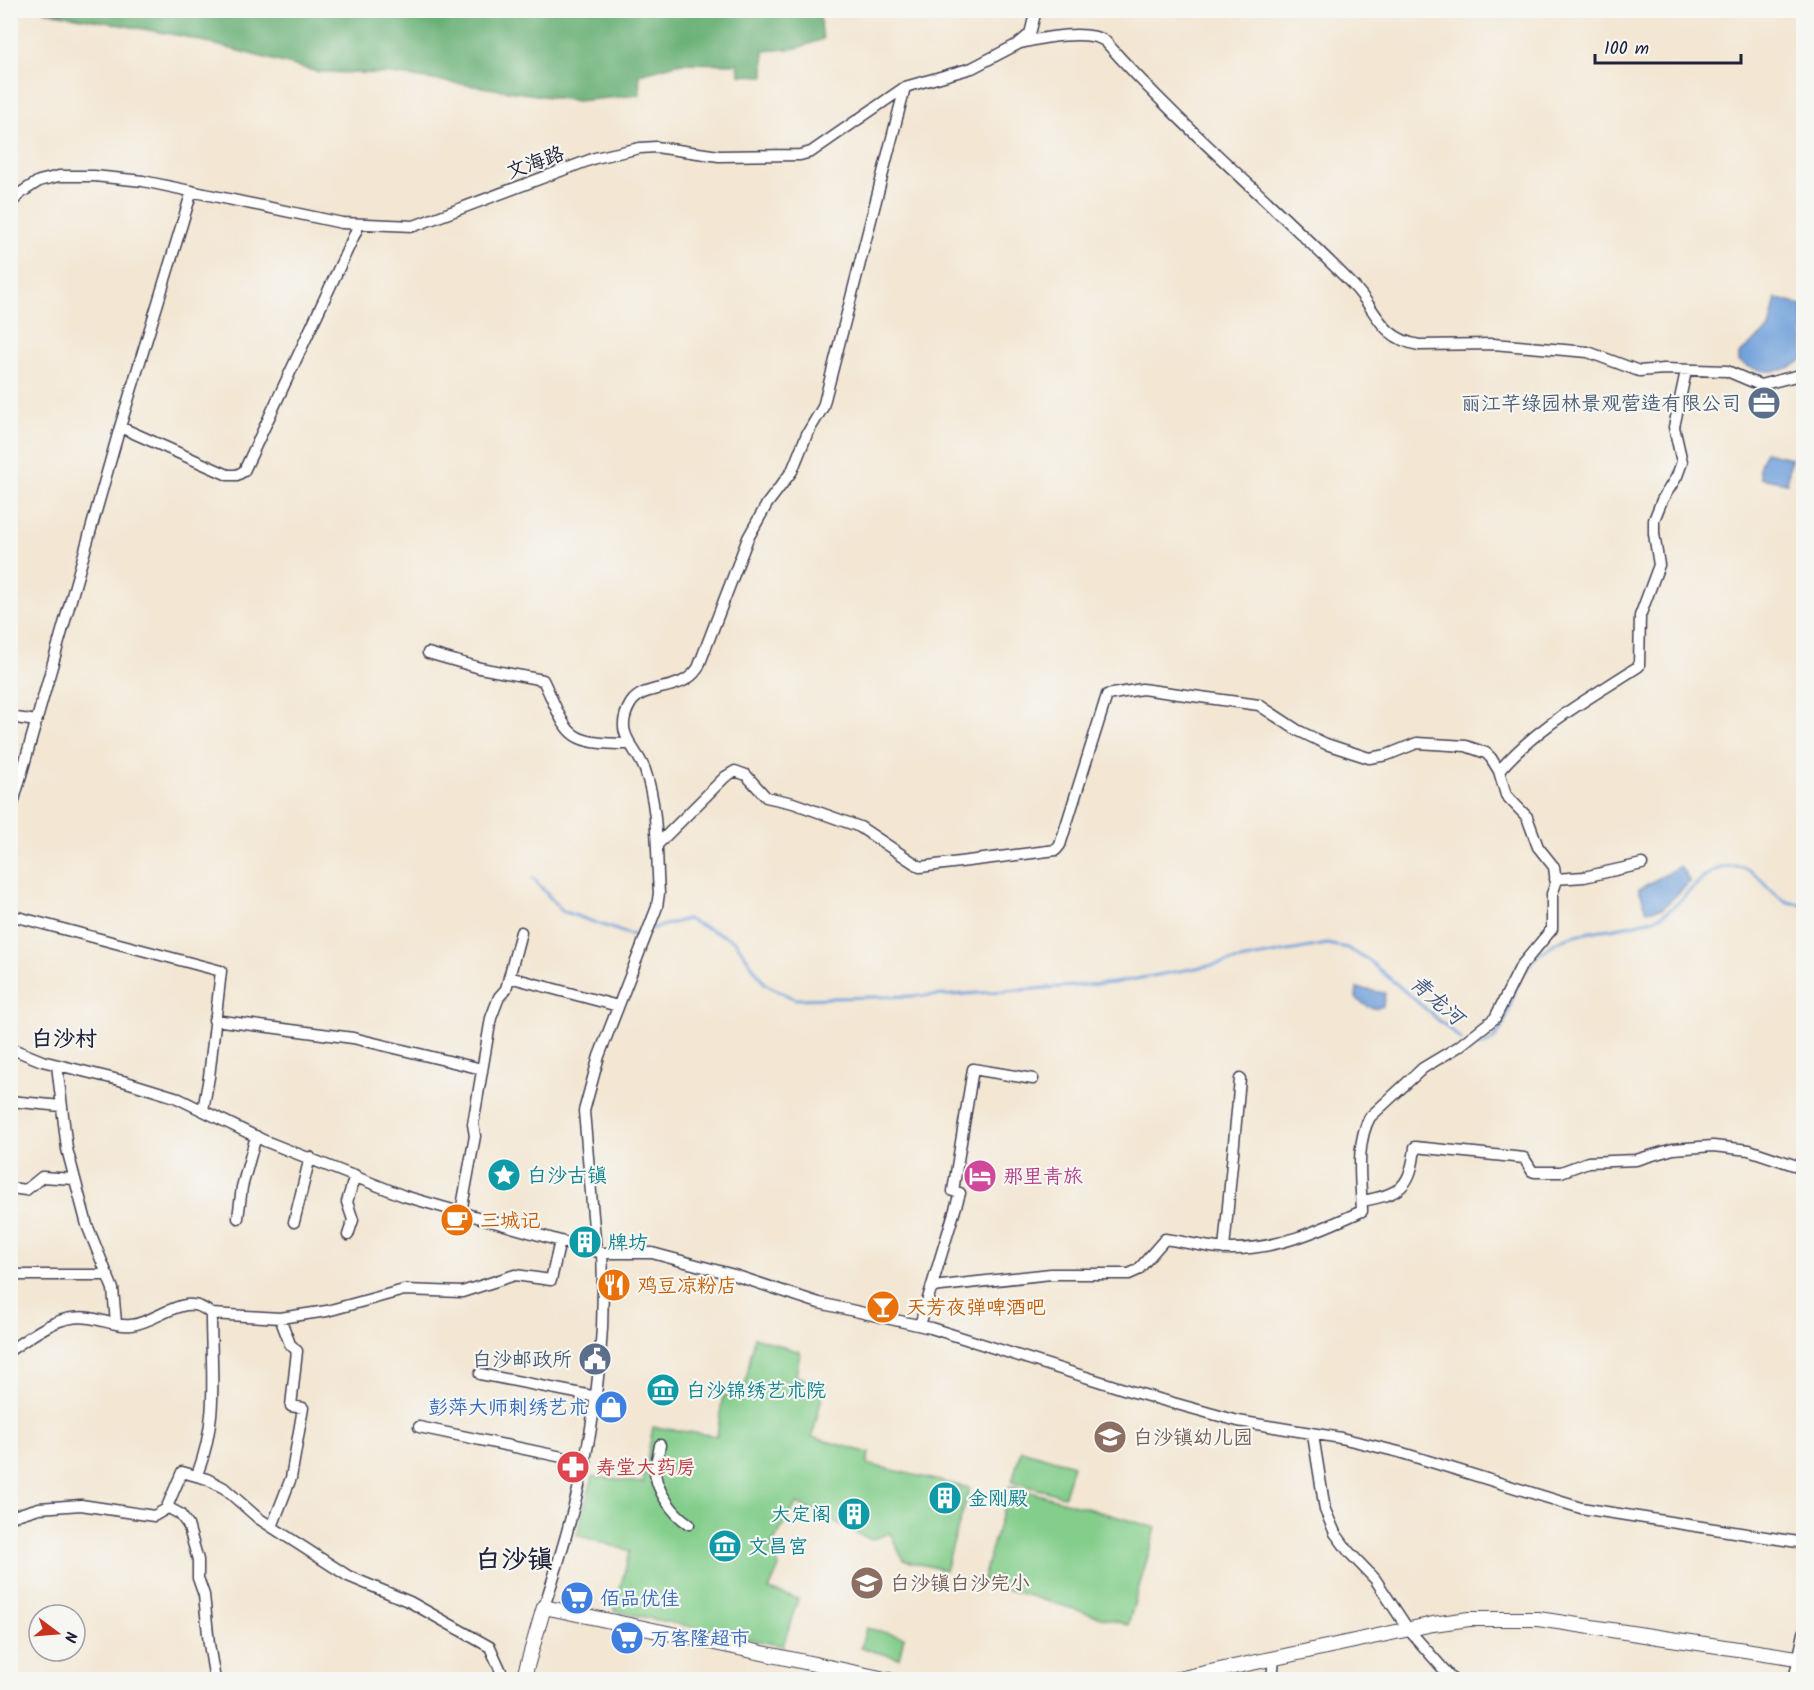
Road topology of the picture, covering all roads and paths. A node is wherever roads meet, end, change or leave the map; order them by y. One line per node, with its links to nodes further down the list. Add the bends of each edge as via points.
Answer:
1 (1036, 10): 2 (street, 文海路, via 1030,34)
2 (1018, 44): 3 (street, 文海路, via 972,68); 7 (street, via 1084,35 1105,41 1204,144 1347,279 1386,330 1399,340 1419,345 1534,346 1595,354 1639,371)
3 (905, 87): 6 (street, 文海路, via 811,152 800,155 719,156 640,148 595,158 414,226); 13 (street, via 823,407 792,471 767,504 744,547 698,668 682,683 636,698 625,720)
4 (192, 191): 5 (street, 文海路, via 127,179 68,176 29,186); 6 (street, 文海路); 9 (street)
5 (10, 204)
6 (359, 225): 9 (street, via 244,471 228,475)
7 (1686, 371): 8 (street, via 1727,371 1760,385); 14 (street, via 1674,427 1682,462 1654,520 1659,565 1640,615 1639,666 1545,727)
8 (1803, 374)
9 (120, 427): 12 (street)
10 (428, 653): 13 (street, via 543,680 572,735 581,740)
11 (10, 717): 12 (street)
12 (36, 721): 15 (street)
13 (628, 744): 17 (street, via 644,768)
14 (1499, 771): 17 (street, via 1486,753 1466,746 1417,743 1383,757 1369,758 1326,744 1259,705 1134,689 1107,695 1056,850 924,868 860,827 766,797 746,775 735,771); 19 (street, via 1504,792 1527,817 1538,848 1554,867)
15 (16, 779): 16 (street)
16 (10, 814)
17 (658, 844): 23 (street, via 657,907)
18 (1642, 864): 19 (street)
19 (1556, 879): 39 (street, via 1551,932 1521,966 1500,1012 1458,1047 1423,1068 1370,1117 1361,1144)
20 (10, 915): 24 (street, via 221,971)
21 (521, 932): 22 (street)
22 (509, 977): 23 (street); 27 (street, via 495,1006)
23 (618, 1006): 46 (street, via 584,1111)
24 (214, 1020): 27 (street, via 353,1038); 32 (street)
25 (10, 1048): 26 (street)
26 (57, 1065): 31 (street); 32 (street, via 175,1097)
27 (482, 1069): 40 (street)
28 (1033, 1079): 49 (street, via 973,1069 953,1191 960,1193)
29 (1240, 1079): 45 (street)
30 (10, 1101): 31 (street)
31 (61, 1106): 37 (street)
32 (203, 1110): 33 (street)
33 (256, 1136): 34 (street); 41 (street)
34 (310, 1157): 36 (street); 42 (street)
35 (1794, 1165): 39 (street, via 1749,1150 1713,1146 1674,1149 1636,1160 1588,1162 1561,1172 1532,1172 1524,1158 1415,1147 1410,1177 1387,1197)
36 (355, 1175): 40 (street, via 404,1196); 43 (street, via 346,1202 353,1220)
37 (74, 1179): 38 (street, via 42,1177 26,1190); 48 (street)
38 (10, 1188)
39 (1362, 1201): 45 (street, via 1362,1211 1307,1236)
40 (461, 1212): 44 (street)
41 (238, 1218)
42 (294, 1222)
43 (348, 1235)
44 (560, 1241): 46 (street); 51 (street, via 551,1280 515,1275 462,1292 404,1290 327,1311)
45 (1224, 1249): 49 (street, via 1165,1239 1138,1270 1129,1274 1051,1274)
46 (599, 1252): 53 (street, via 652,1253 819,1303); 56 (street, via 602,1310)
47 (10, 1275): 48 (street)
48 (108, 1275): 52 (street)
49 (932, 1287): 53 (street)
50 (211, 1314): 51 (street); 52 (street, via 203,1306 188,1304 135,1325); 61 (street, via 214,1410 207,1449)
51 (280, 1318): 65 (street, via 290,1344 297,1351 291,1406 303,1408 291,1478)
52 (116, 1323): 54 (street, via 71,1318 48,1325)
53 (920, 1325): 58 (street, via 1130,1391 1238,1421)
54 (10, 1350)
55 (480, 1374): 56 (street)
56 (597, 1397): 60 (street)
57 (419, 1427): 60 (street)
58 (1313, 1435): 66 (street, via 1341,1438 1447,1465 1581,1508); 68 (street, via 1325,1510 1335,1533 1375,1579)
59 (660, 1445): 64 (street, via 657,1479 664,1497)
60 (586, 1462): 67 (street)
61 (197, 1475): 62 (street, via 182,1472); 65 (street, via 224,1488)
62 (167, 1507): 63 (street, via 154,1516 96,1506 68,1506 39,1508); 72 (street, via 180,1514 188,1525 198,1560)
63 (10, 1517)
64 (689, 1524)
65 (272, 1527): 73 (street, via 348,1576 410,1602 490,1647)
66 (1803, 1543)
67 (544, 1607): 74 (main road); 75 (main road)
68 (1408, 1629): 70 (main road); 71 (main road, via 1469,1618 1538,1619); 78 (street)
69 (1803, 1634): 71 (street)
70 (1274, 1659): 76 (main road); 77 (street)
71 (1800, 1659): 79 (street)
72 (215, 1680)
73 (505, 1680)
74 (524, 1680)
75 (890, 1680)
76 (1173, 1680)
77 (1272, 1680)
78 (1453, 1680)
79 (1794, 1680)

